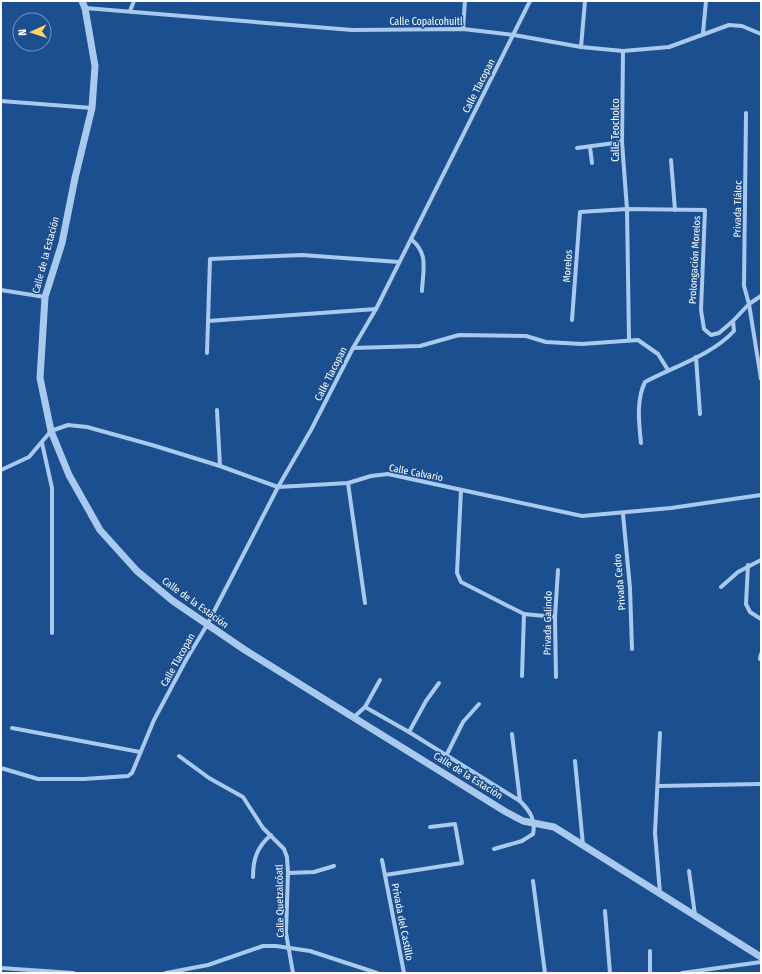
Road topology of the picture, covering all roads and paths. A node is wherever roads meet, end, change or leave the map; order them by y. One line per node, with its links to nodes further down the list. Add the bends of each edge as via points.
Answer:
1 (134, 1): 7 (street)
2 (465, 1): 8 (street)
3 (530, 1): 11 (street, Calle Tlacopan)
4 (585, 1): 12 (street)
5 (706, 1): 9 (street)
6 (84, 4): 7 (street, Calle Copalcohuitl); 15 (street, Calle de la Estación, via 95,66)
7 (130, 10): 8 (street, Calle Copalcohuitl, via 352,30)
8 (463, 29): 11 (street, Calle Copalcohuitl)
9 (703, 33): 10 (street, Calle Copalcohuitl, via 729,25 742,26); 13 (street, Calle Copalcohuitl, via 669,47)
10 (761, 34)
11 (514, 35): 12 (street, Calle Copalcohuitl); 25 (street, Calle Tlacopan)
12 (581, 47): 13 (street, Calle Copalcohuitl)
13 (623, 51): 17 (street, Calle Teocholco)
14 (1, 101): 15 (street)
15 (92, 108): 30 (street, Calle de la Estación, via 62,242)
16 (746, 113): 31 (street, Privada Tláloc, via 744,286)
17 (622, 142): 18 (street); 22 (street, Calle Teocholco)
18 (590, 147): 19 (street); 21 (street)
19 (577, 148)
20 (671, 160): 23 (street)
21 (592, 163)
22 (627, 209): 23 (street, Prolongación Morelos); 24 (street, Prolongación Morelos); 36 (street, Calle Teocholco)
23 (675, 210): 35 (street, Prolongación Morelos, via 705,210 700,310 704,329 711,335 719,333)
24 (580, 212): 33 (street, Morelos)
25 (411, 239): 26 (street, Calle Tlacopan); 28 (street, via 420,246 423,254)
26 (399, 262): 32 (street, Calle Tlacopan); 34 (street, via 302,255 210,259)
27 (1, 290): 30 (street)
28 (422, 291)
29 (761, 296): 31 (street)
30 (45, 297): 44 (street, Calle de la Estación, via 40,378)
31 (749, 304): 35 (street); 41 (street, Privada Tláloc)
32 (376, 309): 34 (street); 37 (street, Calle Tlacopan)
33 (572, 320)
34 (208, 321): 38 (street)
35 (733, 321): 39 (street, via 734,331 728,337)
36 (629, 340): 37 (street, via 582,344 546,342 526,336 459,335 420,346); 40 (street, via 638,340 650,347)
37 (353, 348): 50 (street, Calle Tlacopan)
38 (207, 353)
39 (696, 357): 40 (street); 43 (street)
40 (668, 370): 46 (street, via 645,382 641,389 638,414)
41 (761, 379)
42 (217, 410): 47 (street)
43 (700, 414)
44 (51, 431): 45 (street); 47 (street, Calle Calvario, via 68,425 88,427); 62 (street, Calle de la Estación, via 69,475 100,530 137,571)
45 (42, 443): 48 (street, via 29,457); 63 (street, via 52,488)
46 (641, 443)
47 (220, 466): 50 (street, Calle Calvario)
48 (1, 470)
49 (348, 483): 50 (street, Calle Calvario); 51 (street, Calle Calvario, via 388,474); 58 (street)
50 (278, 487): 62 (street, Calle Tlacopan)
51 (461, 490): 53 (street, Calle Calvario, via 582,516); 59 (street, via 458,578 465,586)
52 (761, 495): 53 (street, Calle Calvario)
53 (622, 514): 64 (street, Privada Cedro, via 630,588)
54 (761, 560): 55 (street)
55 (748, 565): 57 (street); 61 (street, via 746,604 750,612)
56 (558, 570): 60 (street, Privada Galindo)
57 (721, 587)
58 (365, 603)
59 (524, 614): 60 (street); 65 (street)
60 (555, 618): 66 (street, Privada Galindo)
61 (761, 619)
62 (207, 625): 71 (street, Calle de la Estación); 76 (street, Calle Tlacopan, via 186,660)
63 (52, 633)
64 (632, 649)
65 (522, 676)
66 (556, 677)
67 (380, 680): 70 (street)
68 (439, 683): 73 (street)
69 (478, 704): 78 (street, via 463,722)
70 (365, 707): 71 (street); 73 (street)
71 (354, 716): 84 (street, Calle de la Estación, via 506,812)
72 (12, 728): 76 (street)
73 (409, 732): 78 (street)
74 (660, 733): 82 (street)
75 (512, 734): 83 (street)
76 (140, 752): 80 (street, Calle Tlacopan, via 130,775 38,779)
77 (179, 756): 86 (street, Calle Quetzalcóatl, via 208,778 243,797)
78 (446, 756): 83 (street)
79 (576, 761): 87 (street)
80 (2, 770)
81 (760, 784): 82 (street)
82 (658, 786): 96 (street, via 655,833)
83 (520, 801): 84 (street, via 528,808)
84 (535, 824): 87 (street, Calle de la Estación, via 554,828); 88 (street, via 533,834 522,841)
85 (430, 828): 93 (street, Privada del Castillo, via 455,824 462,863)
86 (271, 835): 92 (street, Calle Quetzalcóatl, via 284,849); 94 (street, via 261,844 256,855)
87 (583, 845): 96 (street, Calle de la Estación)
88 (494, 849)
89 (382, 860): 93 (street, Privada del Castillo)
90 (334, 866): 92 (street, via 314,872)
91 (689, 871): 98 (street)
92 (288, 873): 99 (street, Calle Quetzalcóatl, via 286,933)
93 (385, 875): 108 (street, Privada del Castillo)
94 (252, 877)
95 (533, 881): 109 (street)
96 (660, 893): 98 (street, Calle de la Estación)
97 (605, 911): 110 (street)
98 (695, 916): 101 (street, Calle de la Estación)
99 (289, 947): 105 (street, via 263,946 208,965); 106 (street, Calle Quetzalcóatl); 107 (street, via 310,951)
100 (650, 951): 111 (street)
101 (761, 957)
102 (761, 962): 112 (street)
103 (1, 968): 104 (street)
104 (73, 973)
105 (166, 973)
106 (293, 973)
107 (377, 973)
108 (404, 973)
109 (545, 973)
110 (610, 973)
111 (650, 973)
112 (682, 973)

